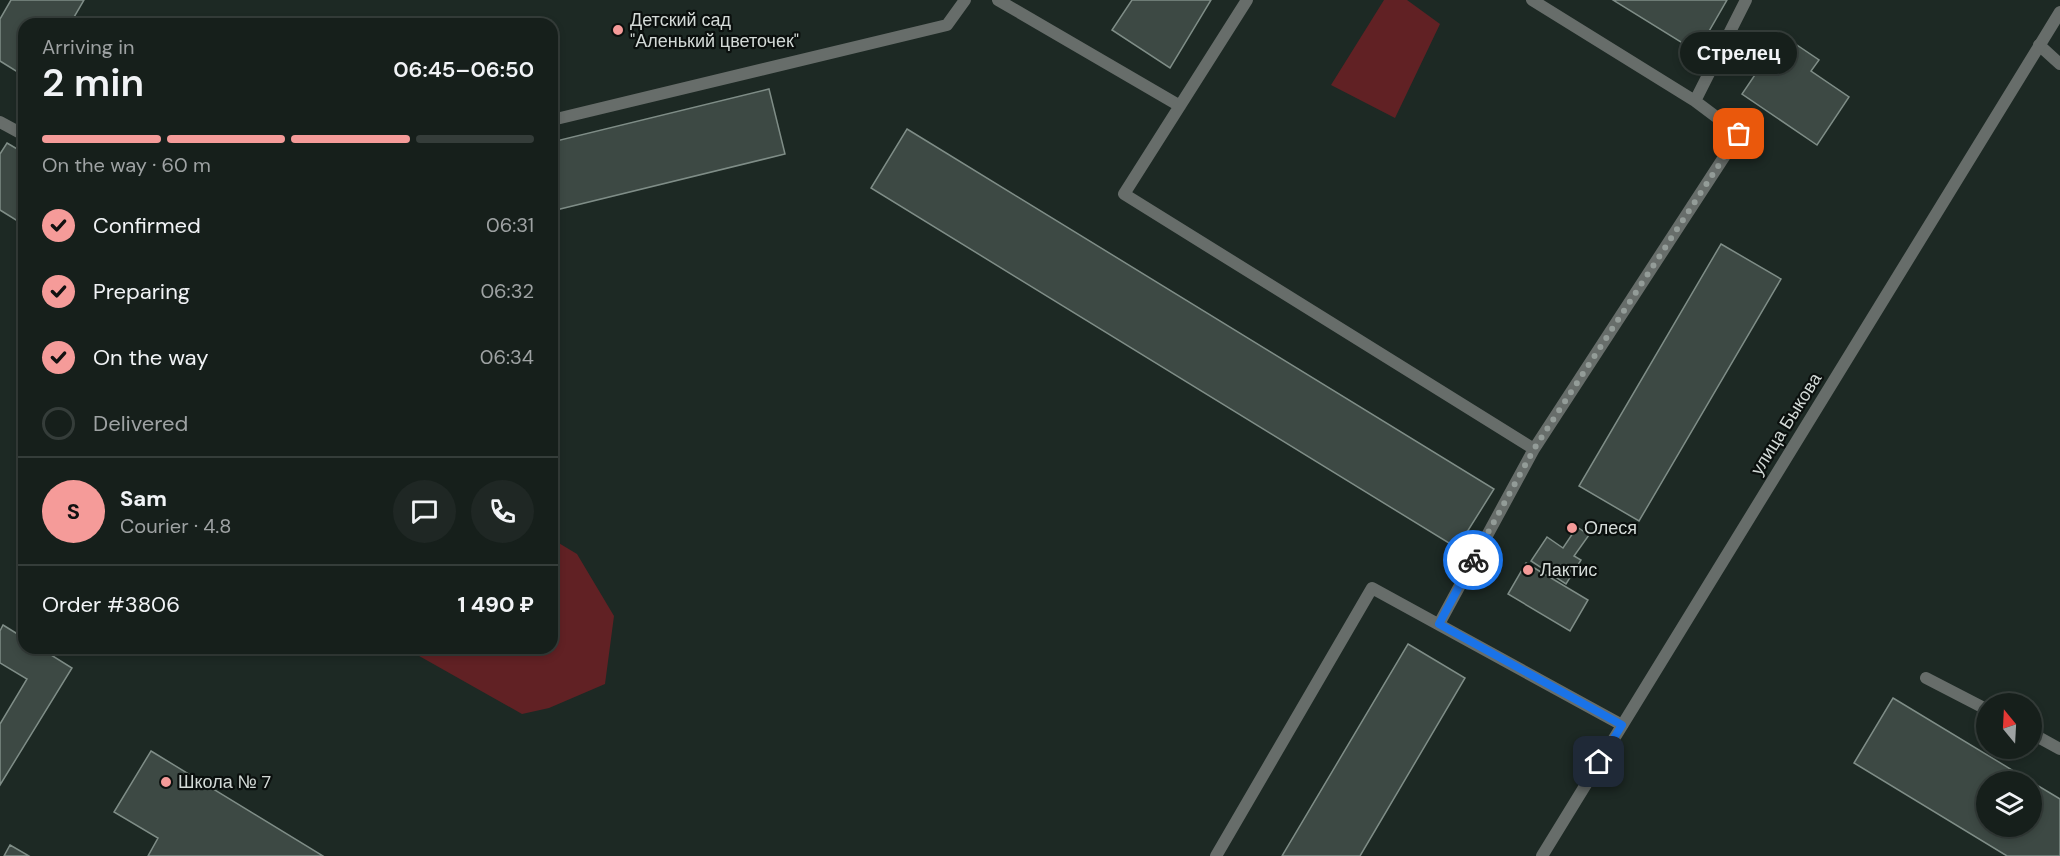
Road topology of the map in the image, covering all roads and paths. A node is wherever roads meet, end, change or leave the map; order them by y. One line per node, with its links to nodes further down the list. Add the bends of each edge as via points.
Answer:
1 (965, 0): 11 (street, via 947,25)
2 (998, 0): 10 (street)
3 (1247, 0): 10 (street)
4 (1532, 0): 9 (street)
5 (1746, 0): 9 (street)
6 (2060, 12): 7 (street, улица Быкова)
7 (2039, 45): 8 (street); 18 (street, улица Быкова)
8 (2060, 64)
9 (1695, 101): 14 (street, via 1739,134)
10 (1180, 106): 14 (street, via 1124,194)
11 (558, 119)
12 (0, 122): 13 (street)
13 (18, 132)
14 (1534, 449): 15 (street)
15 (1439, 624): 18 (street); 21 (street, via 1372,588)
16 (1926, 678): 17 (street)
17 (1976, 705)
18 (1622, 725): 22 (street, улица Быкова)
19 (2042, 739): 20 (street)
20 (2060, 749)
21 (1216, 856)
22 (1542, 856)

